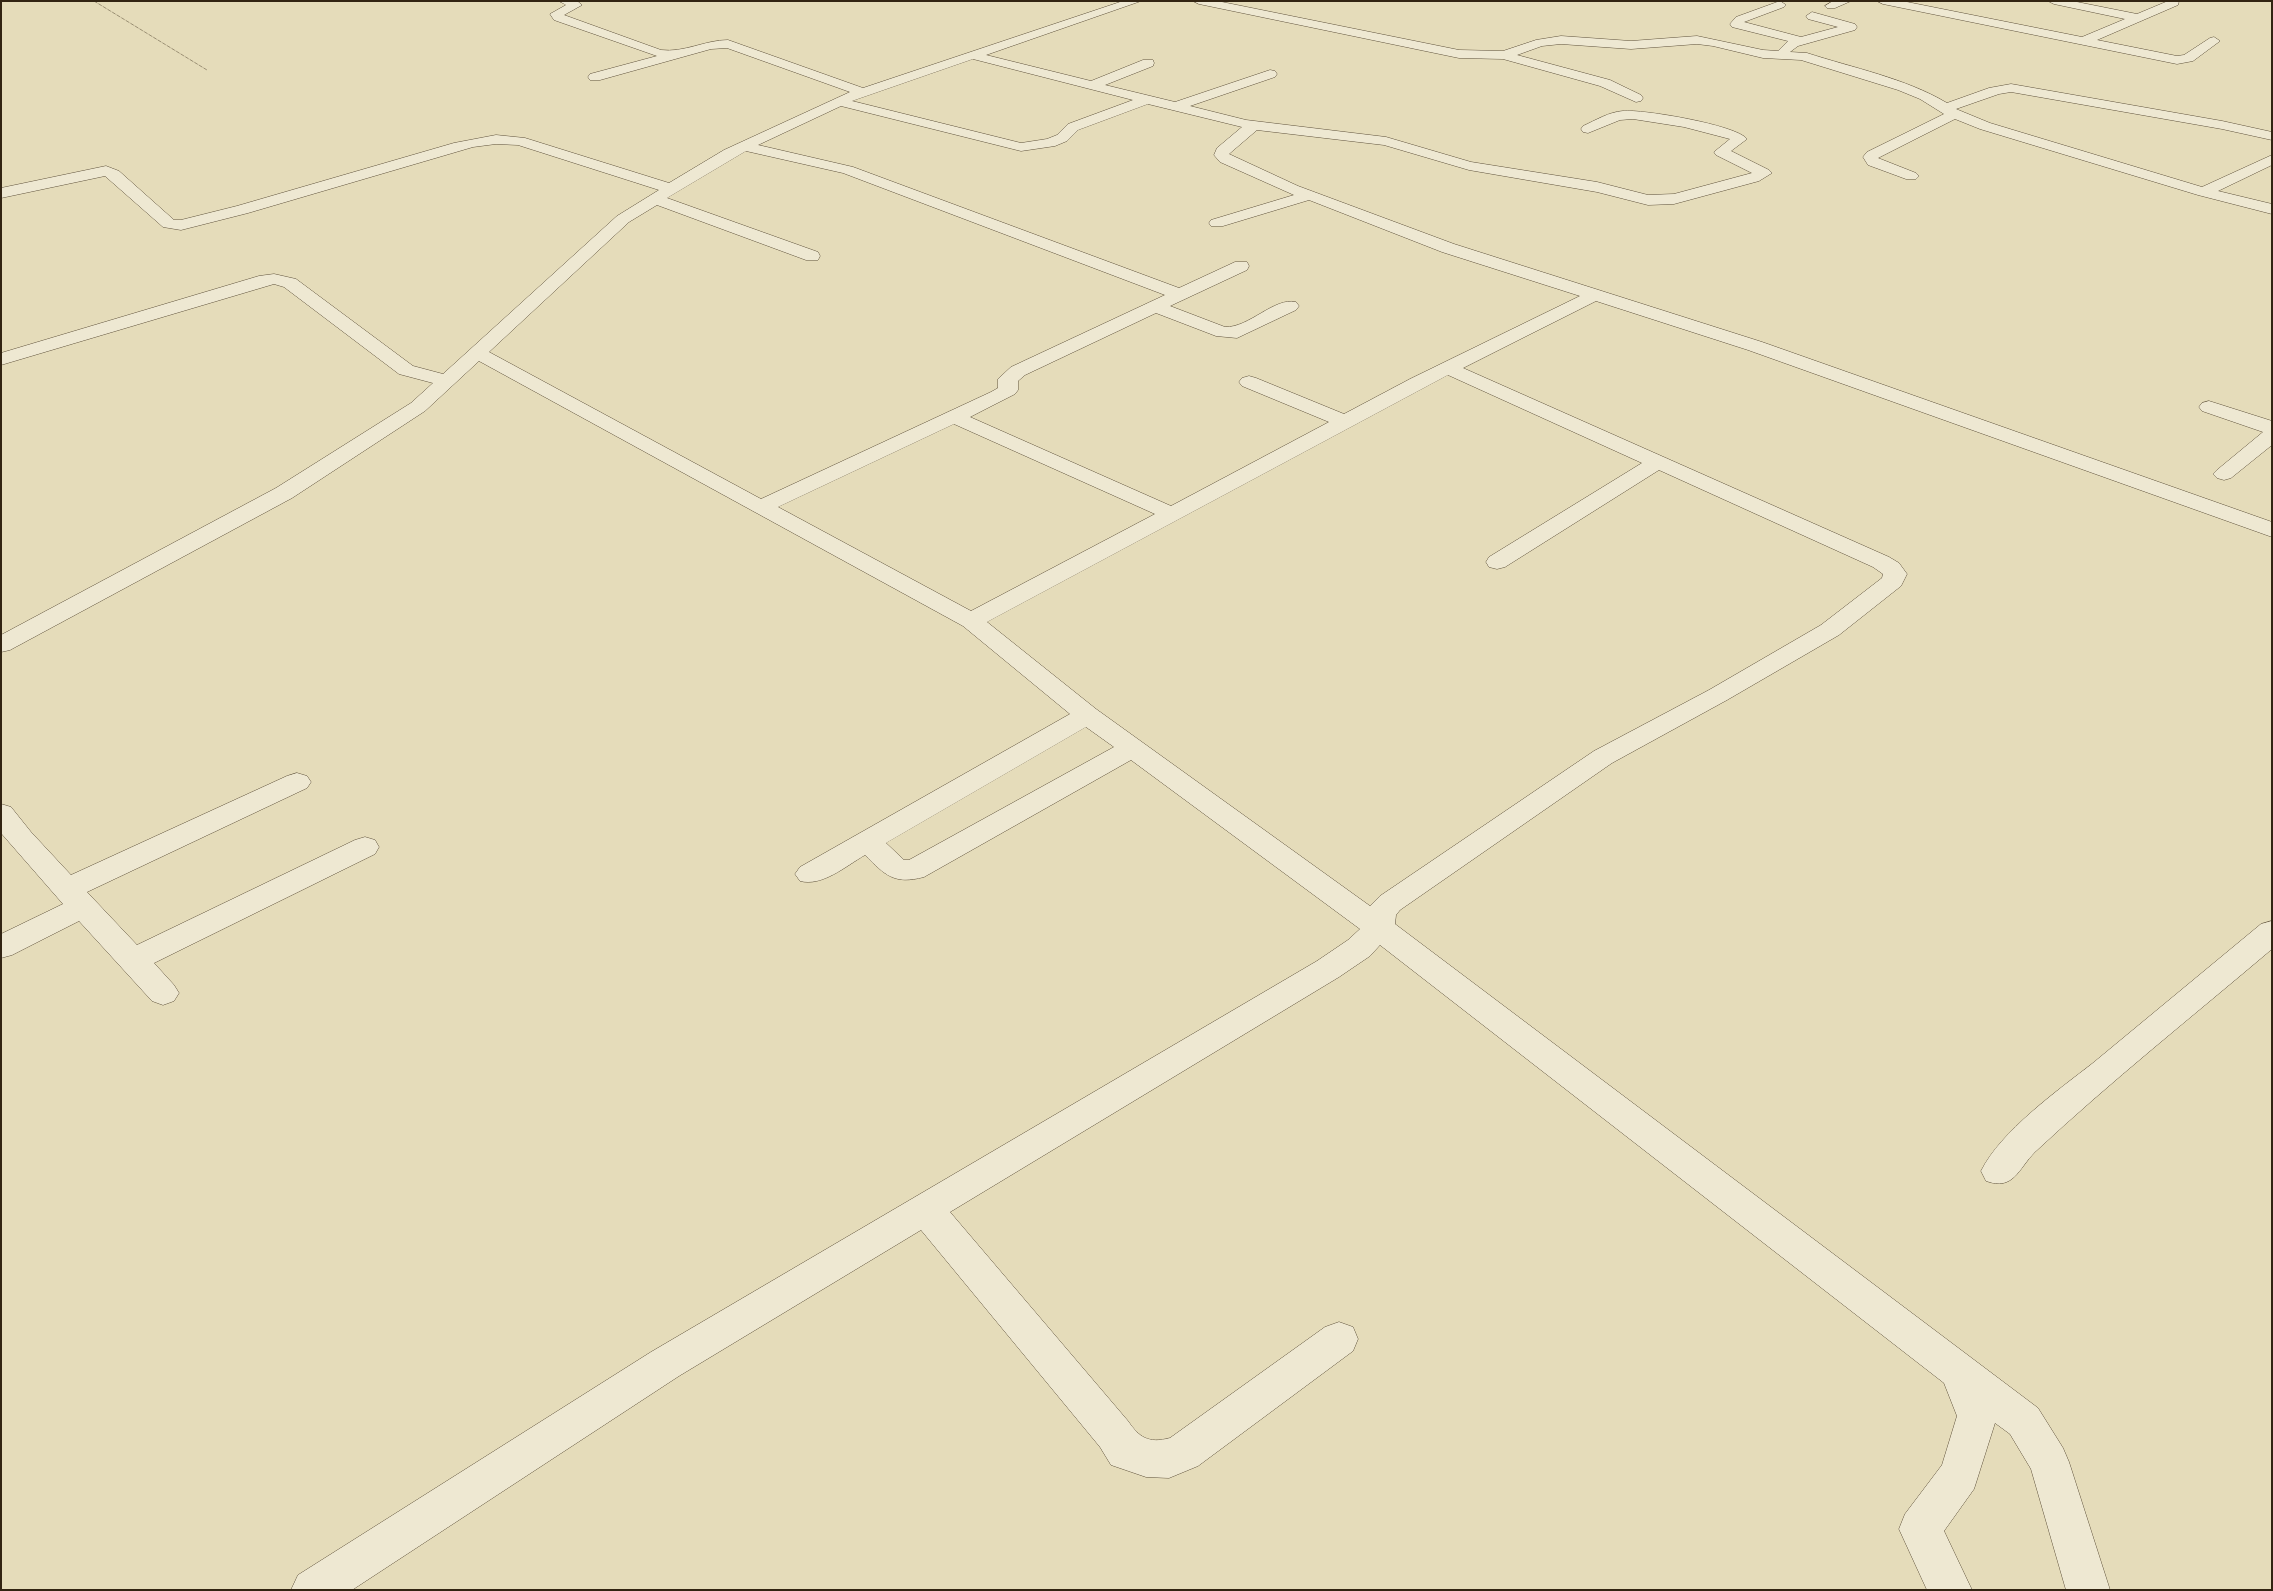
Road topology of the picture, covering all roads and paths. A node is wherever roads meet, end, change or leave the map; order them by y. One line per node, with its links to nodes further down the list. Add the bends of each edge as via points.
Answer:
1 (94, 1): 24 (path)
2 (565, 1): 20 (street, via 576,5 556,14 558,17 658,53)
3 (1098, 1): 9 (street)
4 (1199, 1): 15 (street)
5 (1845, 1): 11 (street)
6 (1883, 1): 18 (street)
7 (2054, 1): 14 (street)
8 (2174, 3): 14 (street)
9 (1128, 4): 22 (street)
10 (1780, 5): 17 (street, via 1736,24)
11 (1832, 6)
12 (1324, 12): 15 (street)
13 (1812, 16): 17 (street, via 1850,27)
14 (2137, 18): 18 (street)
15 (1299, 21): 21 (street, via 1458,54)
16 (2214, 41): 18 (street, via 2188,58 2177,60)
17 (1801, 42): 19 (street, via 1790,45)
18 (2082, 42)
19 (1782, 54): 21 (street, via 1763,54 1704,40 1631,45 1561,40); 33 (street, via 1802,56 1917,92)
20 (675, 55): 26 (street); 28 (street, via 713,44 728,44)
21 (1504, 55): 29 (street, via 1605,83)
22 (975, 56): 27 (street); 28 (street)
23 (1148, 63): 27 (street)
24 (207, 70)
25 (1270, 74): 32 (street)
26 (595, 77)
27 (1093, 85): 30 (street)
28 (864, 93): 31 (street)
29 (1636, 98)
30 (1148, 99): 31 (street, via 1082,123 1050,143 1021,147); 32 (street)
31 (839, 102): 37 (street)
32 (1176, 106): 34 (street)
33 (1949, 111): 36 (street, via 1996,90 2011,88); 39 (street, via 1870,158); 41 (street, via 2024,138)
34 (1254, 125): 35 (street, via 1386,141 1469,166 1566,181 1648,200 1674,199 1764,173 1722,152 1740,139 1728,133 1633,115 1617,117); 43 (street, via 1224,148 1221,156 1232,164)
35 (1588, 129)
36 (2272, 136)
37 (745, 146): 40 (street); 50 (street, via 848,170)
38 (2272, 159): 41 (street)
39 (1911, 176)
40 (671, 189): 42 (street, via 504,138 390,166 182,225 169,224 114,174 106,171); 44 (street)
41 (2203, 192): 45 (street)
42 (1, 193)
43 (1310, 195): 46 (street); 49 (street, via 1448,248)
44 (655, 199): 47 (street); 53 (street, via 623,219)
45 (2272, 209)
46 (1217, 223)
47 (812, 256)
48 (1241, 266): 50 (street)
49 (1597, 294): 55 (street); 67 (street, via 1755,346)
50 (1182, 295): 52 (street)
51 (1290, 306): 52 (street, via 1232,334)
52 (1157, 307): 59 (street, via 1018,371 1008,379 1008,390 1004,393)
53 (477, 353): 56 (street); 65 (street)
54 (1, 359): 56 (street, via 274,279 290,283 406,370)
55 (1448, 368): 60 (street); 63 (street)
56 (446, 381): 70 (street, via 418,407 284,493)
57 (1249, 382): 60 (street)
58 (2209, 407): 61 (street)
59 (954, 417): 65 (street); 66 (street)
60 (1346, 421): 66 (street)
61 (2272, 428)
62 (2272, 435): 64 (street)
63 (1659, 462): 68 (street); 79 (street, via 1881,562 1895,574 1892,581 1830,630 1795,652 1603,757 1390,902 1381,912)
64 (2224, 474)
65 (762, 506): 69 (street)
66 (1172, 514): 69 (street)
67 (2272, 530)
68 (1496, 562)
69 (971, 621): 71 (street)
70 (1, 645)
71 (1087, 715): 72 (street); 75 (street)
72 (1132, 748): 75 (street, via 914,870 896,869); 79 (street)
73 (297, 782): 78 (street)
74 (1, 813): 78 (street)
75 (867, 841): 77 (street)
76 (365, 847): 82 (street)
77 (810, 874)
78 (76, 898): 81 (street); 82 (street)
79 (1379, 928): 85 (street, via 1359,948 1328,969); 87 (street)
80 (2272, 932): 84 (street, via 2058,1110 2020,1145)
81 (1, 947)
82 (133, 960): 83 (street)
83 (163, 993)
84 (1998, 1171)
85 (925, 1209): 86 (street, via 1125,1451 1146,1458 1169,1459 1184,1452); 88 (street, via 665,1364)
86 (1339, 1339)
87 (1959, 1372): 89 (street, via 1977,1416 1959,1475 1920,1529); 90 (street, via 2024,1422 2049,1462)
88 (313, 1590)
89 (1950, 1590)
90 (2088, 1590)

